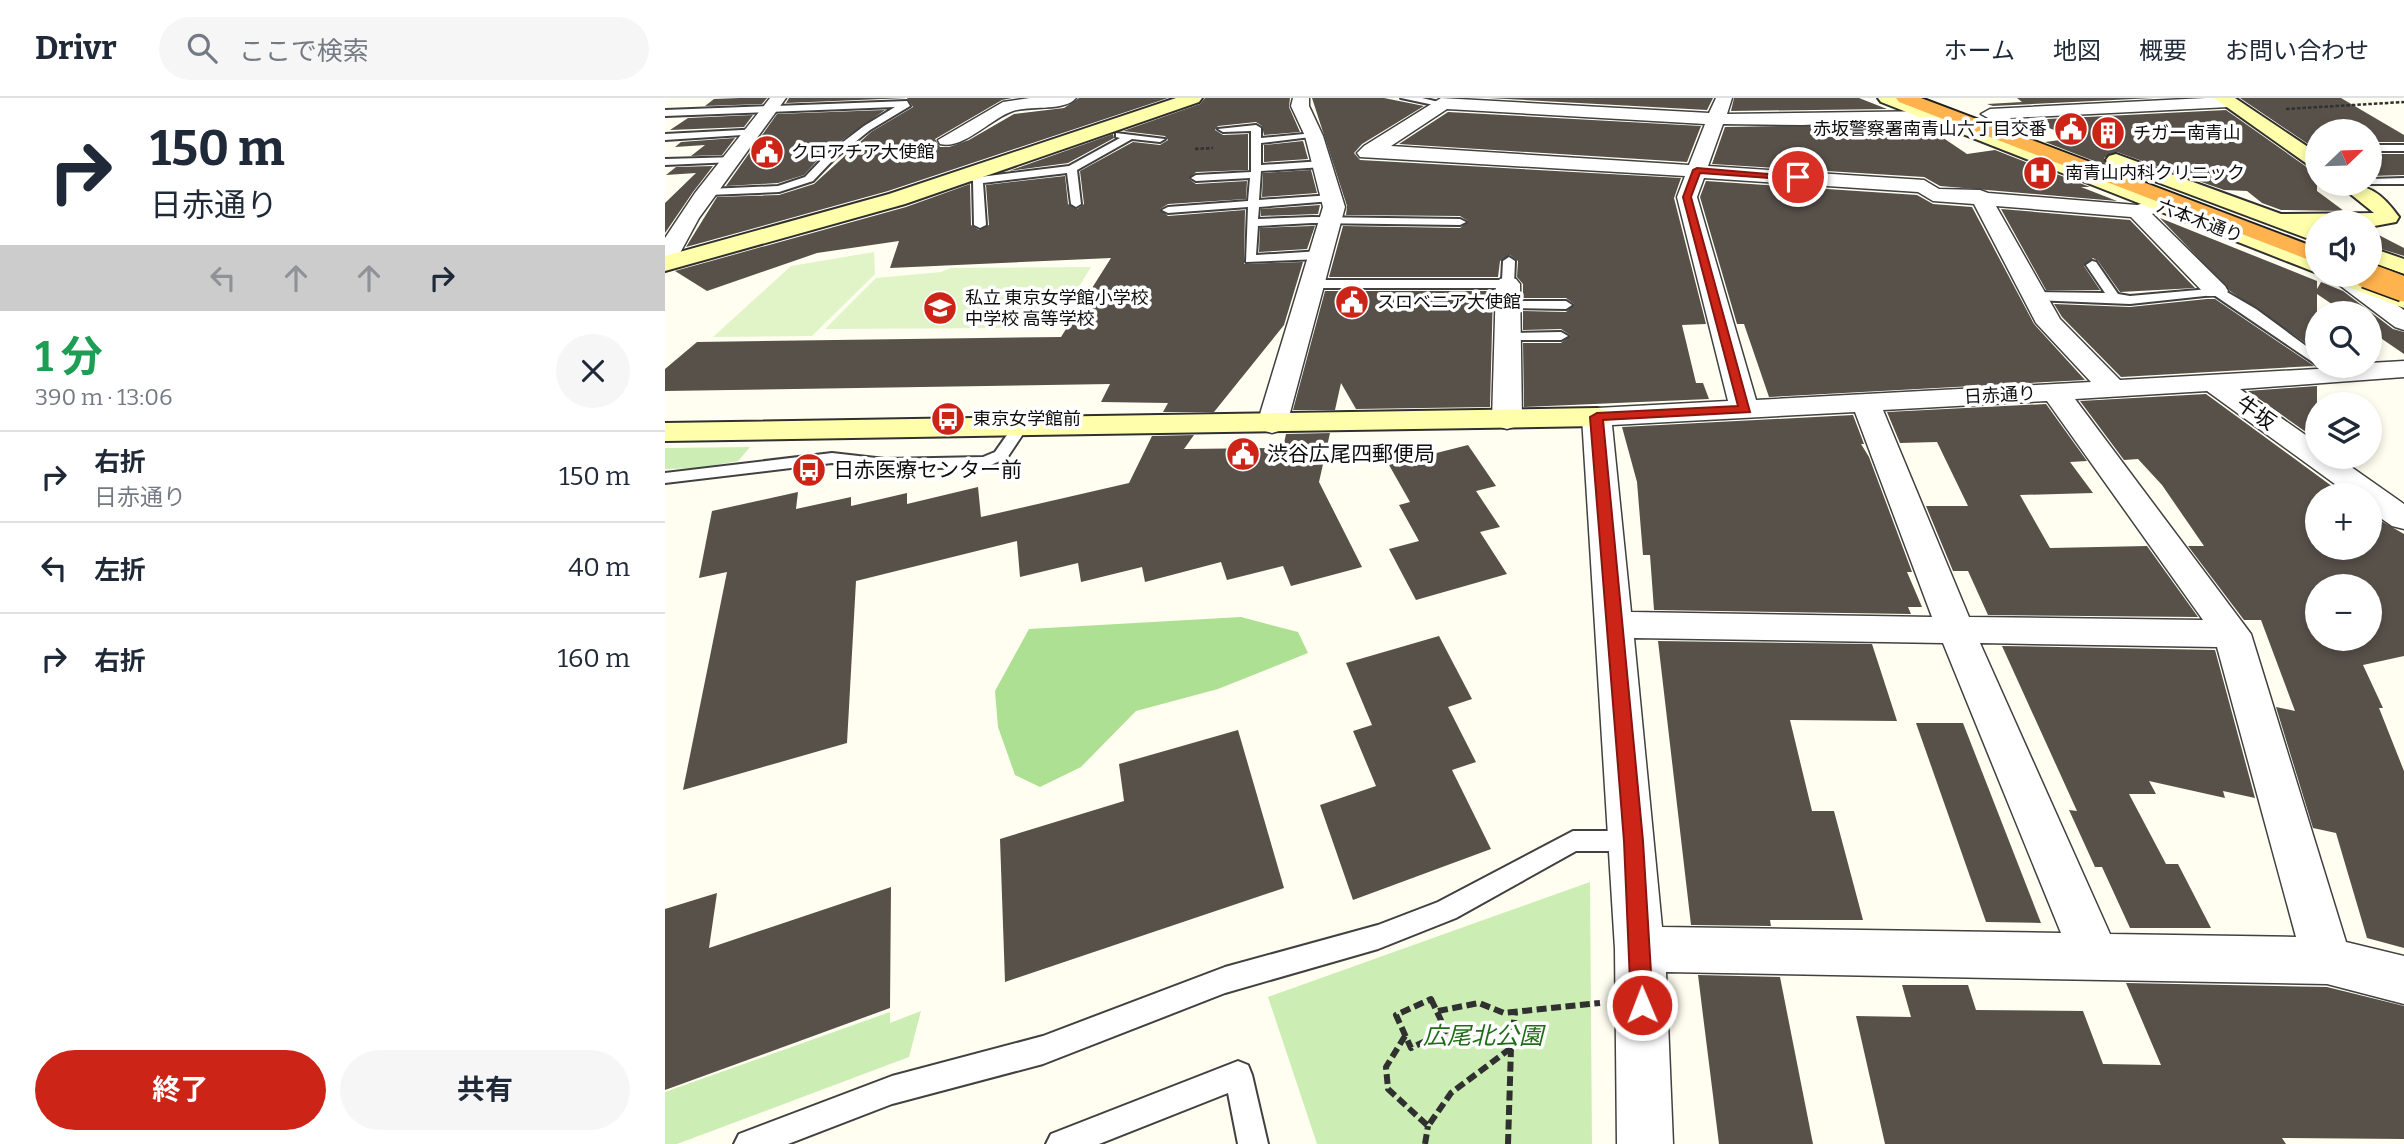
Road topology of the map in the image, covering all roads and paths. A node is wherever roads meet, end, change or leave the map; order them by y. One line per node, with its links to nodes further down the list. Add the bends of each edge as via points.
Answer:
1 (918, 98): 14 (lane)
2 (1068, 98): 27 (street, via 1009,106)
3 (1193, 98): 22 (main road)
4 (1301, 98): 24 (street, via 1300,106)
5 (1405, 98): 10 (lane)
6 (1887, 98): 15 (main road, 六本木通り)
7 (1905, 98): 62 (highway)
8 (1946, 98): 19 (main road, 六本木通り)
9 (2005, 98): 17 (street)
10 (1448, 101): 16 (street); 32 (street)
11 (2404, 102): 13 (path, via 2305,109)
12 (775, 103): 14 (lane); 18 (lane); 21 (street)
13 (2231, 103): 17 (street); 29 (main road)
14 (907, 104): 43 (lane, via 830,157 809,179 779,189)
15 (1925, 104): 16 (street, via 1802,120); 49 (main road, 六本木通り); 60 (highway); 61 (main road)
16 (1720, 109): 37 (street)
17 (2023, 111): 19 (street)
18 (665, 113)
19 (1990, 114): 50 (main road, 六本木通り)
20 (1223, 130): 28 (lane, via 1256,128)
21 (758, 131): 25 (lane); 33 (street)
22 (1092, 133): 23 (lane); 39 (main road)
23 (1130, 136): 26 (lane); 36 (lane)
24 (1314, 136): 28 (lane); 35 (street)
25 (665, 137)
26 (1160, 139)
27 (947, 141)
28 (1256, 141): 38 (lane)
29 (2305, 147)
30 (2382, 148): 31 (lane)
31 (2404, 148)
32 (1371, 150): 35 (street); 37 (street)
33 (734, 159): 34 (lane); 43 (street)
34 (665, 162)
35 (1336, 167): 38 (lane); 51 (street)
36 (1073, 169): 39 (lane); 48 (lane)
37 (1697, 170): 44 (street, via 1924,186 1933,195); 95 (street, via 1687,197)
38 (1255, 171): 40 (lane); 47 (lane)
39 (974, 178): 57 (lane); 66 (main road)
40 (1196, 178)
41 (2382, 181): 42 (lane)
42 (2404, 181)
43 (708, 192): 59 (street)
44 (1980, 196): 53 (street); 80 (street)
45 (2366, 196): 50 (main road, via 2388,217 2288,219)
46 (2366, 196): 55 (main road)
47 (1253, 203): 51 (lane); 52 (lane); 56 (lane)
48 (1076, 204)
49 (2159, 205): 53 (street); 65 (main road, 六本木通り)
50 (2241, 207): 58 (main road, 六本木通り)
51 (1331, 209): 54 (lane); 56 (lane); 63 (street)
52 (1168, 210)
53 (2137, 211): 79 (street)
54 (1460, 222)
55 (2404, 222)
56 (1251, 223): 63 (lane, via 1249,259)
57 (980, 225)
58 (2305, 230)
59 (671, 239): 66 (street)
60 (2305, 240)
61 (2305, 246)
62 (2305, 251)
63 (1321, 255): 75 (street)
64 (2382, 259): 68 (main road)
65 (2305, 261)
66 (665, 262)
67 (2092, 265): 81 (lane)
68 (2404, 267)
69 (2382, 268): 71 (highway)
70 (2382, 275): 74 (main road)
71 (2404, 276)
72 (1508, 283): 75 (lane); 83 (lane); 86 (street)
73 (2382, 283): 78 (highway, bridge)
74 (2404, 283)
75 (1312, 284): 98 (street)
76 (2363, 287): 84 (street)
77 (2375, 287): 82 (main road)
78 (2404, 289)
79 (2216, 292): 81 (lane, via 2130,300); 87 (lane)
80 (2033, 296): 81 (lane); 92 (street, via 2049,323)
81 (2114, 297)
82 (2404, 300)
83 (1566, 305)
84 (2404, 323)
85 (1561, 336): 86 (lane)
86 (1508, 337): 97 (street)
87 (2305, 352)
88 (2382, 368): 90 (street, 日赤通り)
89 (2305, 369): 91 (street, 日赤通り)
90 (2404, 369)
91 (2211, 381): 92 (street, 日赤通り); 102 (street, 牛坂)
92 (2112, 389): 93 (street, 日赤通り)
93 (2055, 392): 94 (street, 日赤通り); 105 (street)
94 (1866, 403): 95 (street, 日赤通り); 104 (street)
95 (1745, 410): 96 (street, 日赤通り)
96 (1597, 417): 97 (main road); 103 (street)
97 (1507, 420): 98 (main road)
98 (1272, 424): 99 (main road)
99 (1019, 428): 100 (main road); 101 (lane, via 1001,455 986,462 792,461 708,476)
100 (665, 432)
101 (665, 478)
102 (2404, 519)
103 (1615, 625): 104 (street); 106 (street)
104 (1956, 630): 105 (street); 108 (street)
105 (2232, 634): 109 (street)
106 (1633, 841): 107 (street); 117 (lane, via 1573,841 1447,910 1378,937 1225,980 1043,1050 893,1090)
107 (1640, 949): 108 (street); 122 (street)
108 (2096, 958): 109 (street)
109 (2327, 961): 110 (street)
110 (2404, 980)
111 (1608, 1002): 113 (path)
112 (1438, 1011): 113 (path, via 1479,1003 1504,1013); 114 (path, via 1446,1031 1411,1048); 114 (path, via 1431,999 1396,1014)
113 (1515, 1012): 115 (path)
114 (1406, 1035): 116 (path, via 1386,1067 1388,1089)
115 (1511, 1048): 116 (path, via 1451,1093); 121 (path)
116 (1428, 1126): 120 (path)
117 (749, 1144)
118 (1061, 1144): 119 (lane, via 1238,1074)
119 (1253, 1144)
120 (1425, 1144)
121 (1508, 1144)
122 (1644, 1144)

